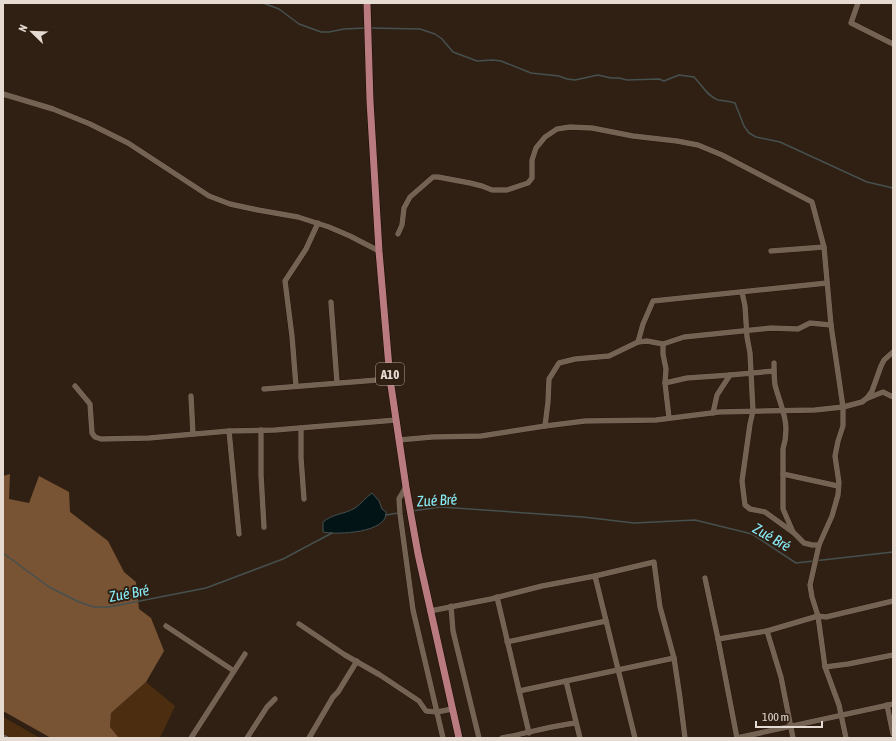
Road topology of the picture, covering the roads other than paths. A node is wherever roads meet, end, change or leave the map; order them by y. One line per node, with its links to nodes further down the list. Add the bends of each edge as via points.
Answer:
1 (367, 3): 9 (main road, A10)
2 (858, 3): 3 (street, via 851,23)
3 (893, 44)
4 (3, 94): 5 (street, via 54,109 90,124 128,143 209,196 230,204)
5 (318, 223): 9 (street); 26 (street, via 306,249 285,281)
6 (398, 234): 7 (street, via 404,208 410,197 433,177 476,184 492,190 507,190 528,183 532,178 532,160 536,148 545,137 557,129 570,127 677,141 698,145 722,155 812,202)
7 (824, 247): 8 (street); 10 (street)
8 (771, 250)
9 (379, 252): 22 (main road, A10)
10 (827, 284): 11 (street); 13 (street)
11 (742, 292): 14 (street); 15 (street, via 653,302)
12 (332, 302): 23 (street)
13 (831, 325): 14 (street, via 810,323 798,329 771,328); 31 (street)
14 (747, 331): 16 (street, via 684,337); 20 (street)
15 (638, 342): 16 (street); 37 (street, via 609,356 575,359 559,364 549,379)
16 (663, 344): 24 (street)
17 (893, 352): 30 (street, via 884,360)
18 (774, 363): 19 (street)
19 (774, 371): 20 (street); 32 (street, via 775,384)
20 (751, 373): 21 (street); 33 (street)
21 (730, 375): 24 (street, via 687,378); 34 (street, via 718,396)
22 (390, 379): 23 (street); 36 (main road, A10)
23 (337, 383): 26 (street)
24 (665, 383): 35 (street)
25 (75, 386): 41 (street, via 90,404 92,433 95,437 150,438)
26 (296, 386): 27 (street)
27 (264, 389)
28 (191, 396): 41 (street)
29 (893, 397): 30 (street, via 884,392)
30 (867, 398): 31 (street)
31 (843, 408): 32 (street); 44 (street, via 843,426 835,456)
32 (784, 411): 33 (street); 43 (street, via 786,440 783,448)
33 (753, 412): 34 (street); 48 (street, via 742,482 746,505 750,509 765,512)
34 (713, 413): 35 (street)
35 (668, 418): 37 (street, via 585,421)
36 (396, 420): 38 (street); 42 (main road, A10)
37 (545, 426): 42 (street, via 481,436)
38 (301, 428): 39 (street); 46 (street)
39 (261, 430): 40 (street); 47 (street)
40 (229, 431): 41 (street); 49 (street)
41 (193, 434)
42 (399, 440): 45 (main road, A10)
43 (783, 474): 44 (street); 48 (street, via 783,509)
44 (838, 486): 50 (street, via 832,516)
45 (406, 487): 56 (main road, A10); 77 (street, via 399,499 413,610)
46 (304, 499)
47 (264, 527)
48 (794, 533): 50 (street, via 804,543)
49 (239, 534)
50 (819, 545): 57 (street, via 810,585)
51 (595, 576): 53 (street); 58 (street); 66 (street, via 654,562 660,607)
52 (705, 578): 62 (street)
53 (497, 597): 55 (street); 63 (street)
54 (893, 601): 57 (street, via 826,617)
55 (451, 606): 56 (street); 90 (street, via 453,632)
56 (430, 611): 76 (main road, A10)
57 (818, 616): 61 (street); 68 (street)
58 (606, 621): 63 (street); 69 (street)
59 (299, 624): 67 (street)
60 (166, 626): 70 (street)
61 (767, 631): 62 (street); 80 (street, via 781,677)
62 (718, 639): 95 (street)
63 (507, 642): 72 (street)
64 (244, 654): 70 (street)
65 (893, 655): 68 (street)
66 (674, 658): 69 (street); 94 (street)
67 (357, 661): 77 (street, via 419,701 426,711); 87 (street)
68 (825, 667): 78 (street)
69 (618, 670): 71 (street); 93 (street)
70 (234, 671): 85 (street)
71 (566, 681): 72 (street); 79 (street)
72 (519, 691): 81 (street)
73 (275, 699): 86 (street)
74 (893, 704): 75 (street)
75 (887, 705): 78 (street); 82 (street)
76 (452, 709): 77 (street); 89 (main road, A10)
77 (437, 712): 88 (street)
78 (841, 715): 80 (street); 97 (street)
79 (576, 722): 81 (street); 92 (street)
80 (790, 726): 95 (street); 96 (street)
81 (529, 733): 91 (street)
82 (893, 734)
83 (3, 736): 84 (street)
84 (6, 738)
85 (191, 738)
86 (247, 738)
87 (309, 738)
88 (443, 738)
89 (460, 738)
90 (479, 738)
91 (502, 738)
92 (580, 738)
93 (635, 738)
94 (685, 738)
95 (737, 738)
96 (793, 738)
97 (846, 738)

